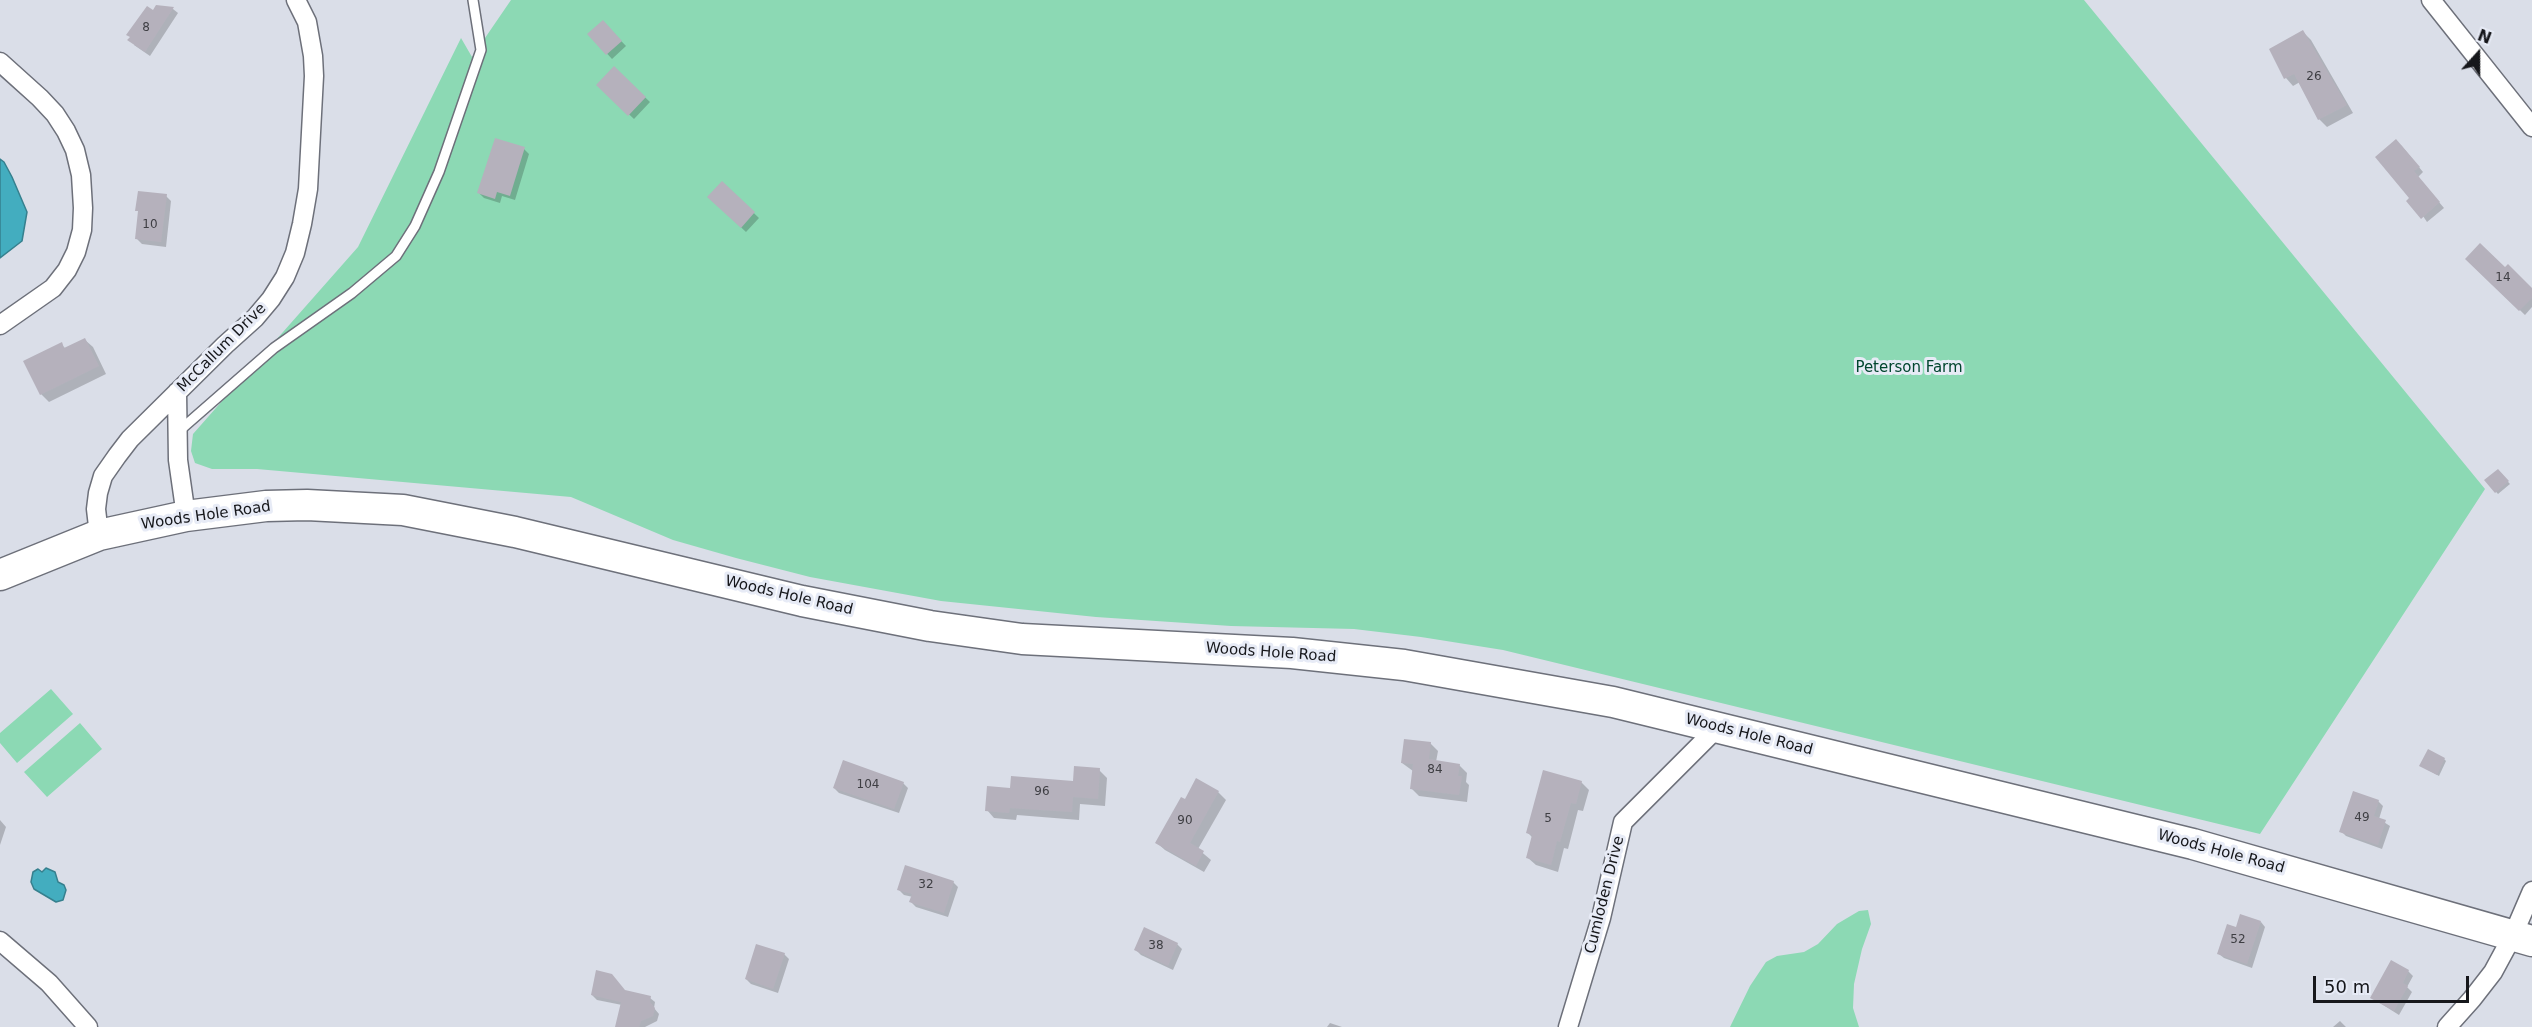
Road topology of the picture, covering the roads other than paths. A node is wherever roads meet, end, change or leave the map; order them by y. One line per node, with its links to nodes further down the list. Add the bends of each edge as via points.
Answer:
1 (296, 0): 7 (street, McCallum Drive, via 307,22 314,76 308,189 295,253 266,306)
2 (473, 0): 8 (lane, via 481,50 439,172 415,226 396,256 352,293 274,348)
3 (2432, 0): 5 (street)
4 (0, 62): 6 (street, via 40,98 66,131 81,175 83,208 82,230 67,270 45,294)
5 (2532, 127)
6 (0, 325)
7 (177, 392): 8 (street, McCallum Drive); 10 (street, McCallum Drive, via 130,439 104,476 96,509)
8 (177, 433): 9 (street, McCallum Drive)
9 (186, 516): 10 (highway, Woods Hole Road); 12 (highway, Woods Hole Road, via 266,506 337,505 403,510 515,532 802,601 930,626 1022,639 1292,652 1404,665 1613,702)
10 (99, 535): 11 (highway, Woods Hole Road)
11 (0, 575)
12 (1718, 727): 14 (highway, Woods Hole Road, via 2193,844); 17 (street, Cumloden Drive, via 1623,822 1601,918)
13 (2532, 891): 14 (street)
14 (2522, 938): 18 (street)
15 (0, 941): 16 (street, via 49,983)
16 (88, 1027)
17 (1568, 1027)
18 (2447, 1027)

